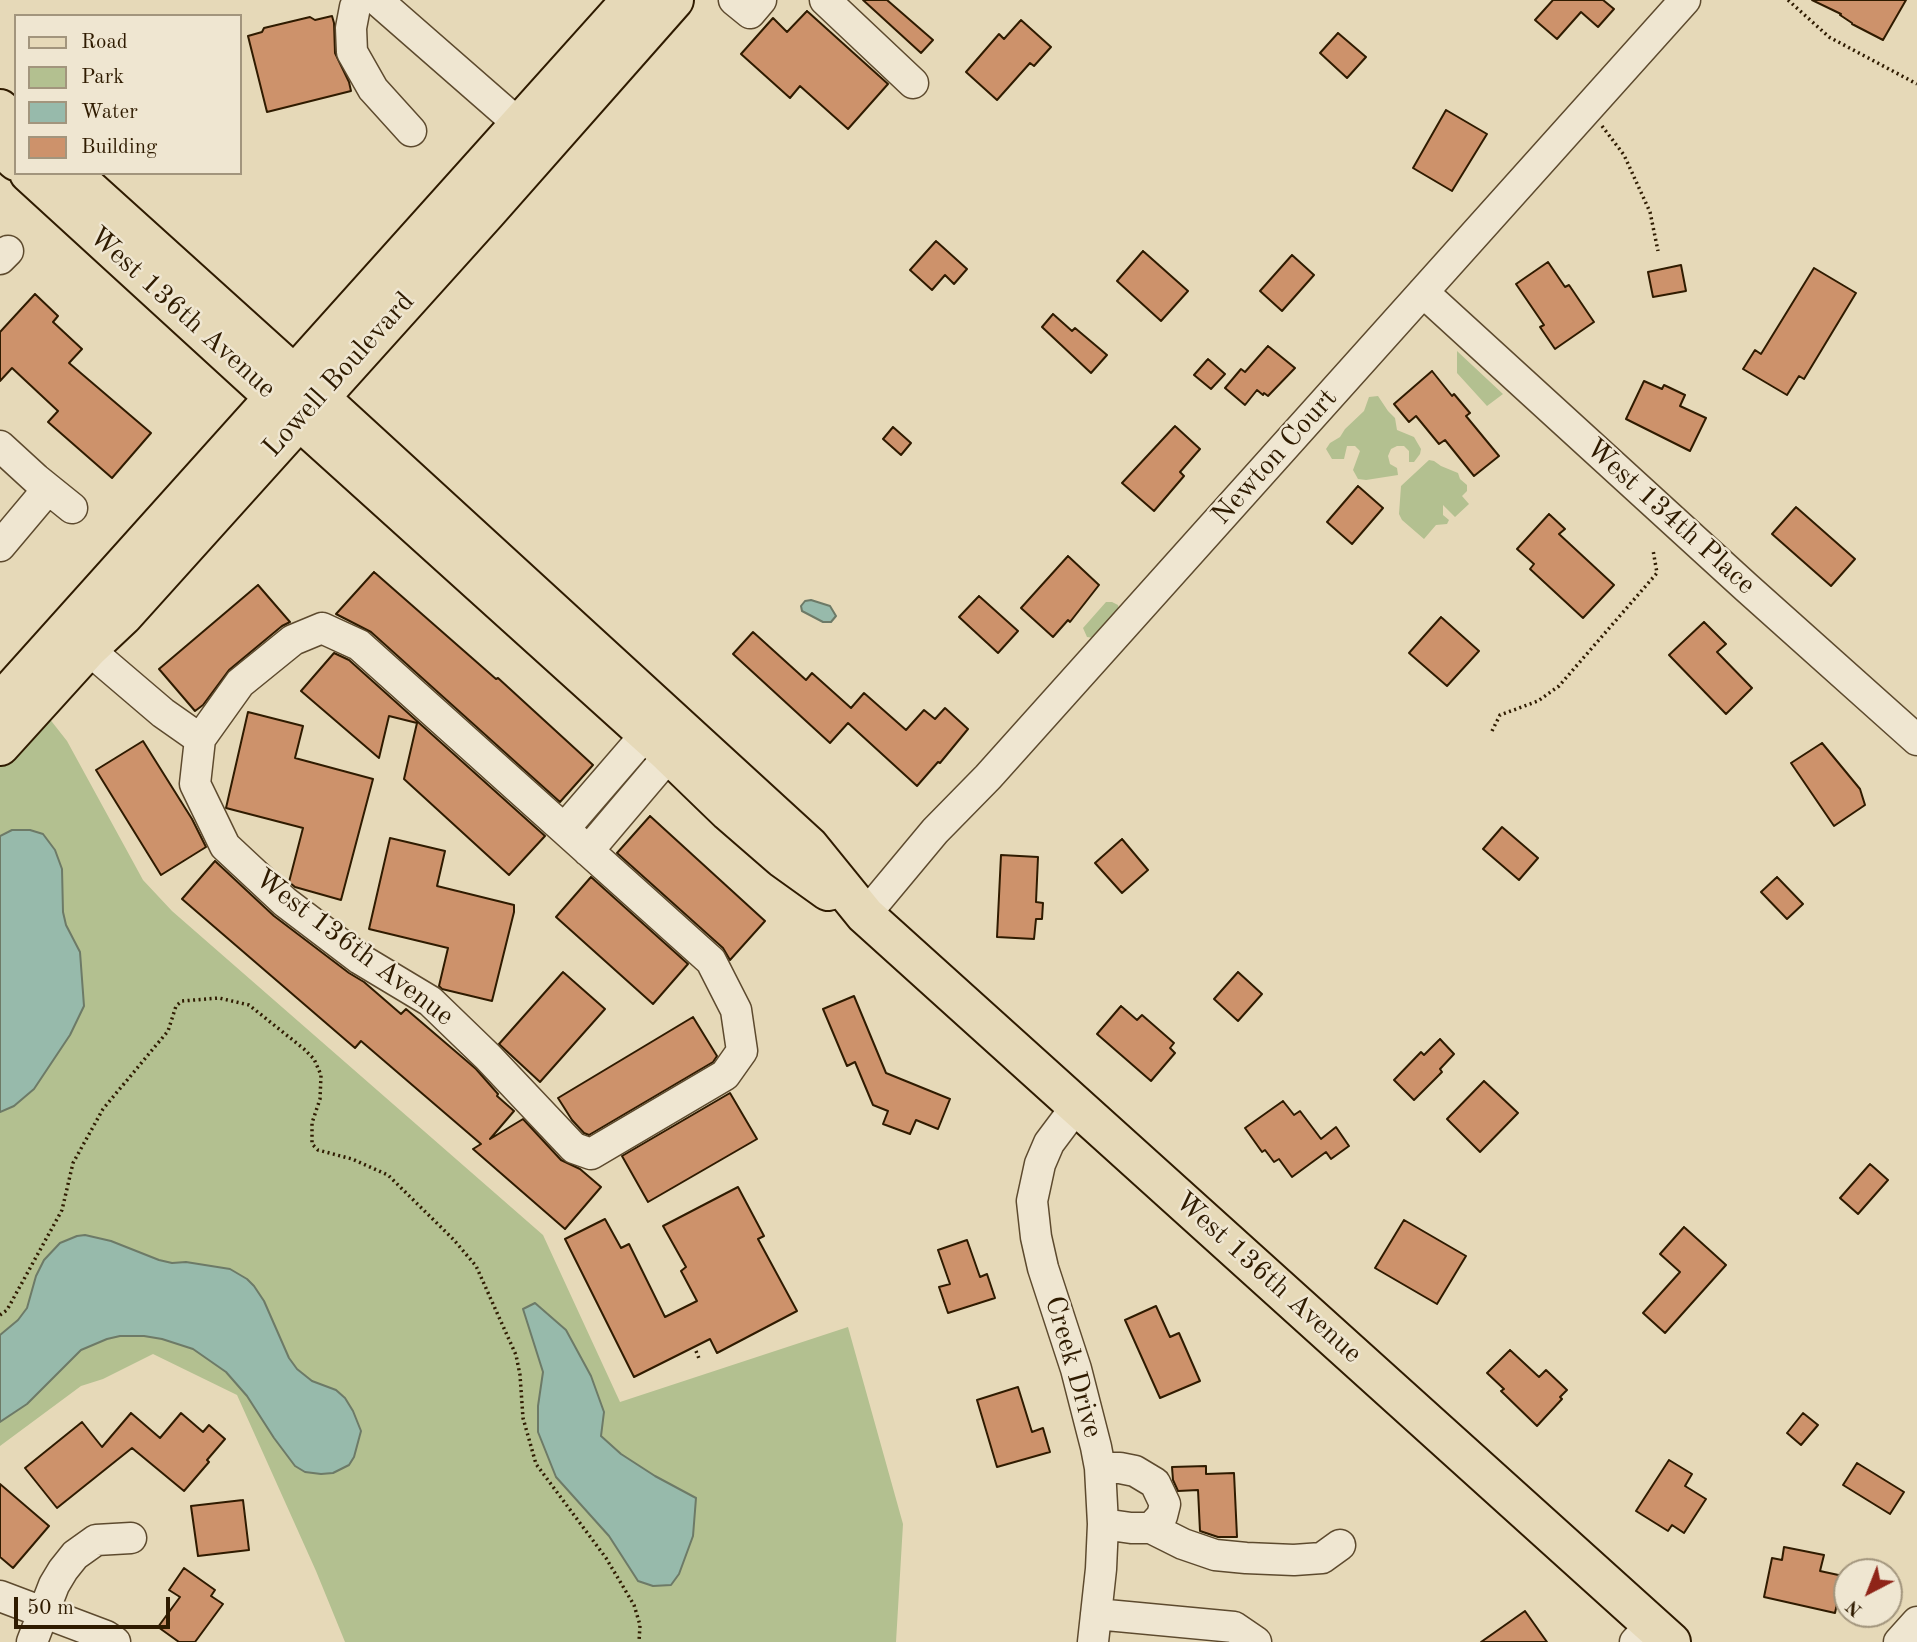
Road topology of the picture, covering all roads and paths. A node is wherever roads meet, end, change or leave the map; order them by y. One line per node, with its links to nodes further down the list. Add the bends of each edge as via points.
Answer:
1 (358, 0): 15 (street, via 351,27 352,52 373,89)
2 (377, 0): 14 (street)
3 (734, 0): 4 (street, via 750,13)
4 (761, 0)
5 (825, 0): 9 (street)
6 (1685, 0): 12 (street, Newton Court)
7 (1788, 0): 10 (path, via 1829,37)
8 (657, 2): 14 (main road, Lowell Boulevard); 22 (main road, Lowell Boulevard, via 495,203)
9 (913, 83)
10 (1917, 84)
11 (0, 109): 13 (main road)
12 (1586, 111): 20 (path, via 1623,155 1650,212); 21 (street, Newton Court)
13 (14, 122)
14 (520, 125): 22 (main road, Lowell Boulevard)
15 (411, 131)
16 (0, 146): 17 (main road)
17 (14, 159)
18 (31, 175): 22 (main road, West 136th Avenue)
19 (73, 175): 22 (main road, West 136th Avenue)
20 (1658, 251)
21 (1423, 292): 33 (street, West 134th Place); 37 (street, Newton Court, via 935,831)
22 (297, 397): 28 (main road, Lowell Boulevard, via 123,616); 29 (main road, Lowell Boulevard); 31 (main road, West 136th Avenue)
23 (0, 446): 24 (street)
24 (48, 489): 25 (street); 26 (street)
25 (72, 508)
26 (0, 546)
27 (1653, 550): 30 (path, via 1657,573 1559,686 1538,701 1500,715)
28 (88, 649): 32 (street); 34 (main road, Lowell Boulevard)
29 (0, 703)
30 (1492, 731)
31 (667, 734): 35 (street); 36 (street); 37 (main road, West 136th Avenue, via 729,812 815,883)
32 (200, 739): 35 (street, West 136th Avenue, via 240,683 293,640 322,628 359,645); 36 (street, West 136th Avenue, via 195,784 225,846 285,902 360,959 430,1001 574,1148 590,1154 726,1075 743,1051 736,1010 711,961)
33 (1917, 740)
34 (0, 746)
35 (564, 829): 36 (street, West 136th Avenue)
36 (588, 851)
37 (866, 915): 38 (main road, West 136th Avenue)
38 (1080, 1108): 42 (street, Creek Drive, via 1049,1143 1032,1202 1043,1268 1076,1369); 51 (main road, West 136th Avenue)
39 (0, 1315): 54 (path, via 62,1210 73,1163 103,1109 168,1031 176,1006 182,1001 219,998 249,1005 314,1059 321,1075 320,1099 312,1122 312,1143 318,1150 388,1175 476,1266 516,1355 523,1418 536,1464 606,1558 634,1605)
40 (696, 1351): 41 (path)
41 (700, 1361)
42 (1100, 1468): 43 (street, Creek Drive); 44 (street, via 1135,1471 1155,1483 1165,1504)
43 (1103, 1524): 44 (street); 50 (street, Creek Drive)
44 (1151, 1528): 46 (street, via 1215,1555 1246,1558 1322,1558)
45 (131, 1538): 48 (street, via 96,1540 75,1555 54,1585)
46 (1340, 1545)
47 (0, 1596): 48 (street)
48 (44, 1612): 52 (street); 53 (street)
49 (1917, 1622): 56 (street)
50 (1099, 1634): 55 (street, via 1234,1628)
51 (1653, 1636)
52 (32, 1642)
53 (115, 1642)
54 (639, 1642)
55 (1256, 1642)
56 (1899, 1642)

